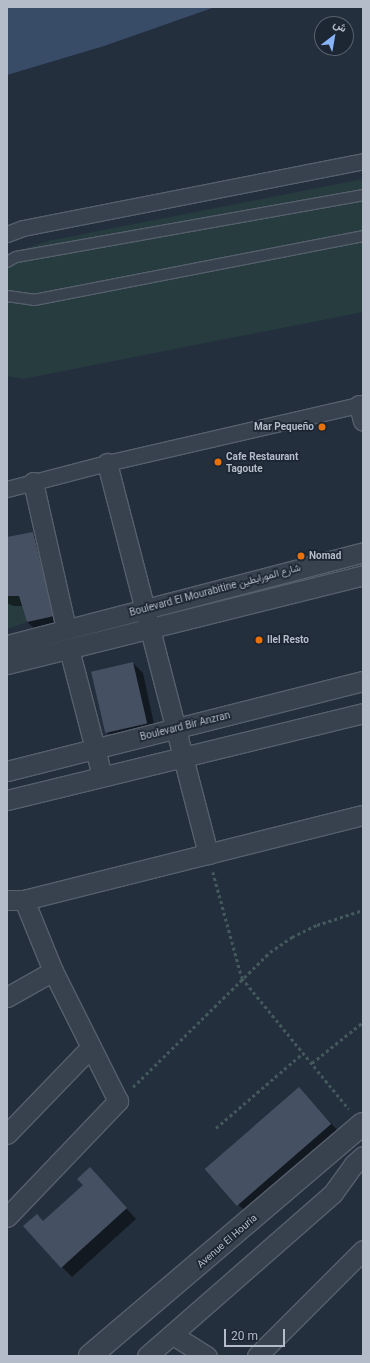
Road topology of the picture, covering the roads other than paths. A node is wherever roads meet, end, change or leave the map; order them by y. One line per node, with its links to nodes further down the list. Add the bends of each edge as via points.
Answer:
1 (363, 161): 3 (street, via 23,228)
2 (363, 196): 5 (lane, via 16,257)
3 (7, 234)
4 (363, 236): 6 (lane, via 34,300)
5 (7, 262)
6 (7, 296)
7 (361, 413): 8 (street)
8 (107, 463): 9 (street); 13 (street)
9 (33, 482): 10 (street); 14 (street)
10 (7, 489)
11 (363, 552): 13 (street, Boulevard El Mourabitine شارع المورابطين)
12 (363, 575): 15 (street, Boulevard El Mourabitine شارع المورابطين)
13 (143, 608): 14 (street, Boulevard El Mourabitine شارع المورابطين); 15 (street)
14 (66, 628): 16 (street, Boulevard El Mourabitine شارع المورابطين)
15 (149, 630): 17 (street, Boulevard El Mourabitine شارع المورابطين); 21 (street)
16 (7, 645)
17 (69, 649): 18 (street, Boulevard El Mourabitine شارع المورابطين); 22 (street)
18 (7, 664)
19 (363, 681): 21 (street, Boulevard Bir Anzran)
20 (363, 713): 23 (street)
21 (176, 728): 22 (street, Boulevard Bir Anzran); 23 (street)
22 (94, 749): 24 (street, Boulevard Bir Anzran); 25 (street)
23 (184, 755): 25 (street); 28 (street)
24 (7, 771)
25 (102, 776): 26 (street)
26 (7, 800)
27 (363, 815): 28 (street)
28 (208, 854): 29 (street)
29 (15, 900): 30 (street)
30 (52, 971): 31 (street); 32 (street)
31 (7, 997)
32 (91, 1047): 34 (street); 36 (street, via 118,1101)
33 (362, 1124): 39 (street, Avenue El Houria)
34 (7, 1134)
35 (363, 1156): 38 (street, via 353,1165 333,1193)
36 (7, 1217)
37 (363, 1250): 42 (street)
38 (173, 1334): 40 (street); 41 (street)
39 (90, 1356)
40 (147, 1356)
41 (208, 1356)
42 (257, 1356)

